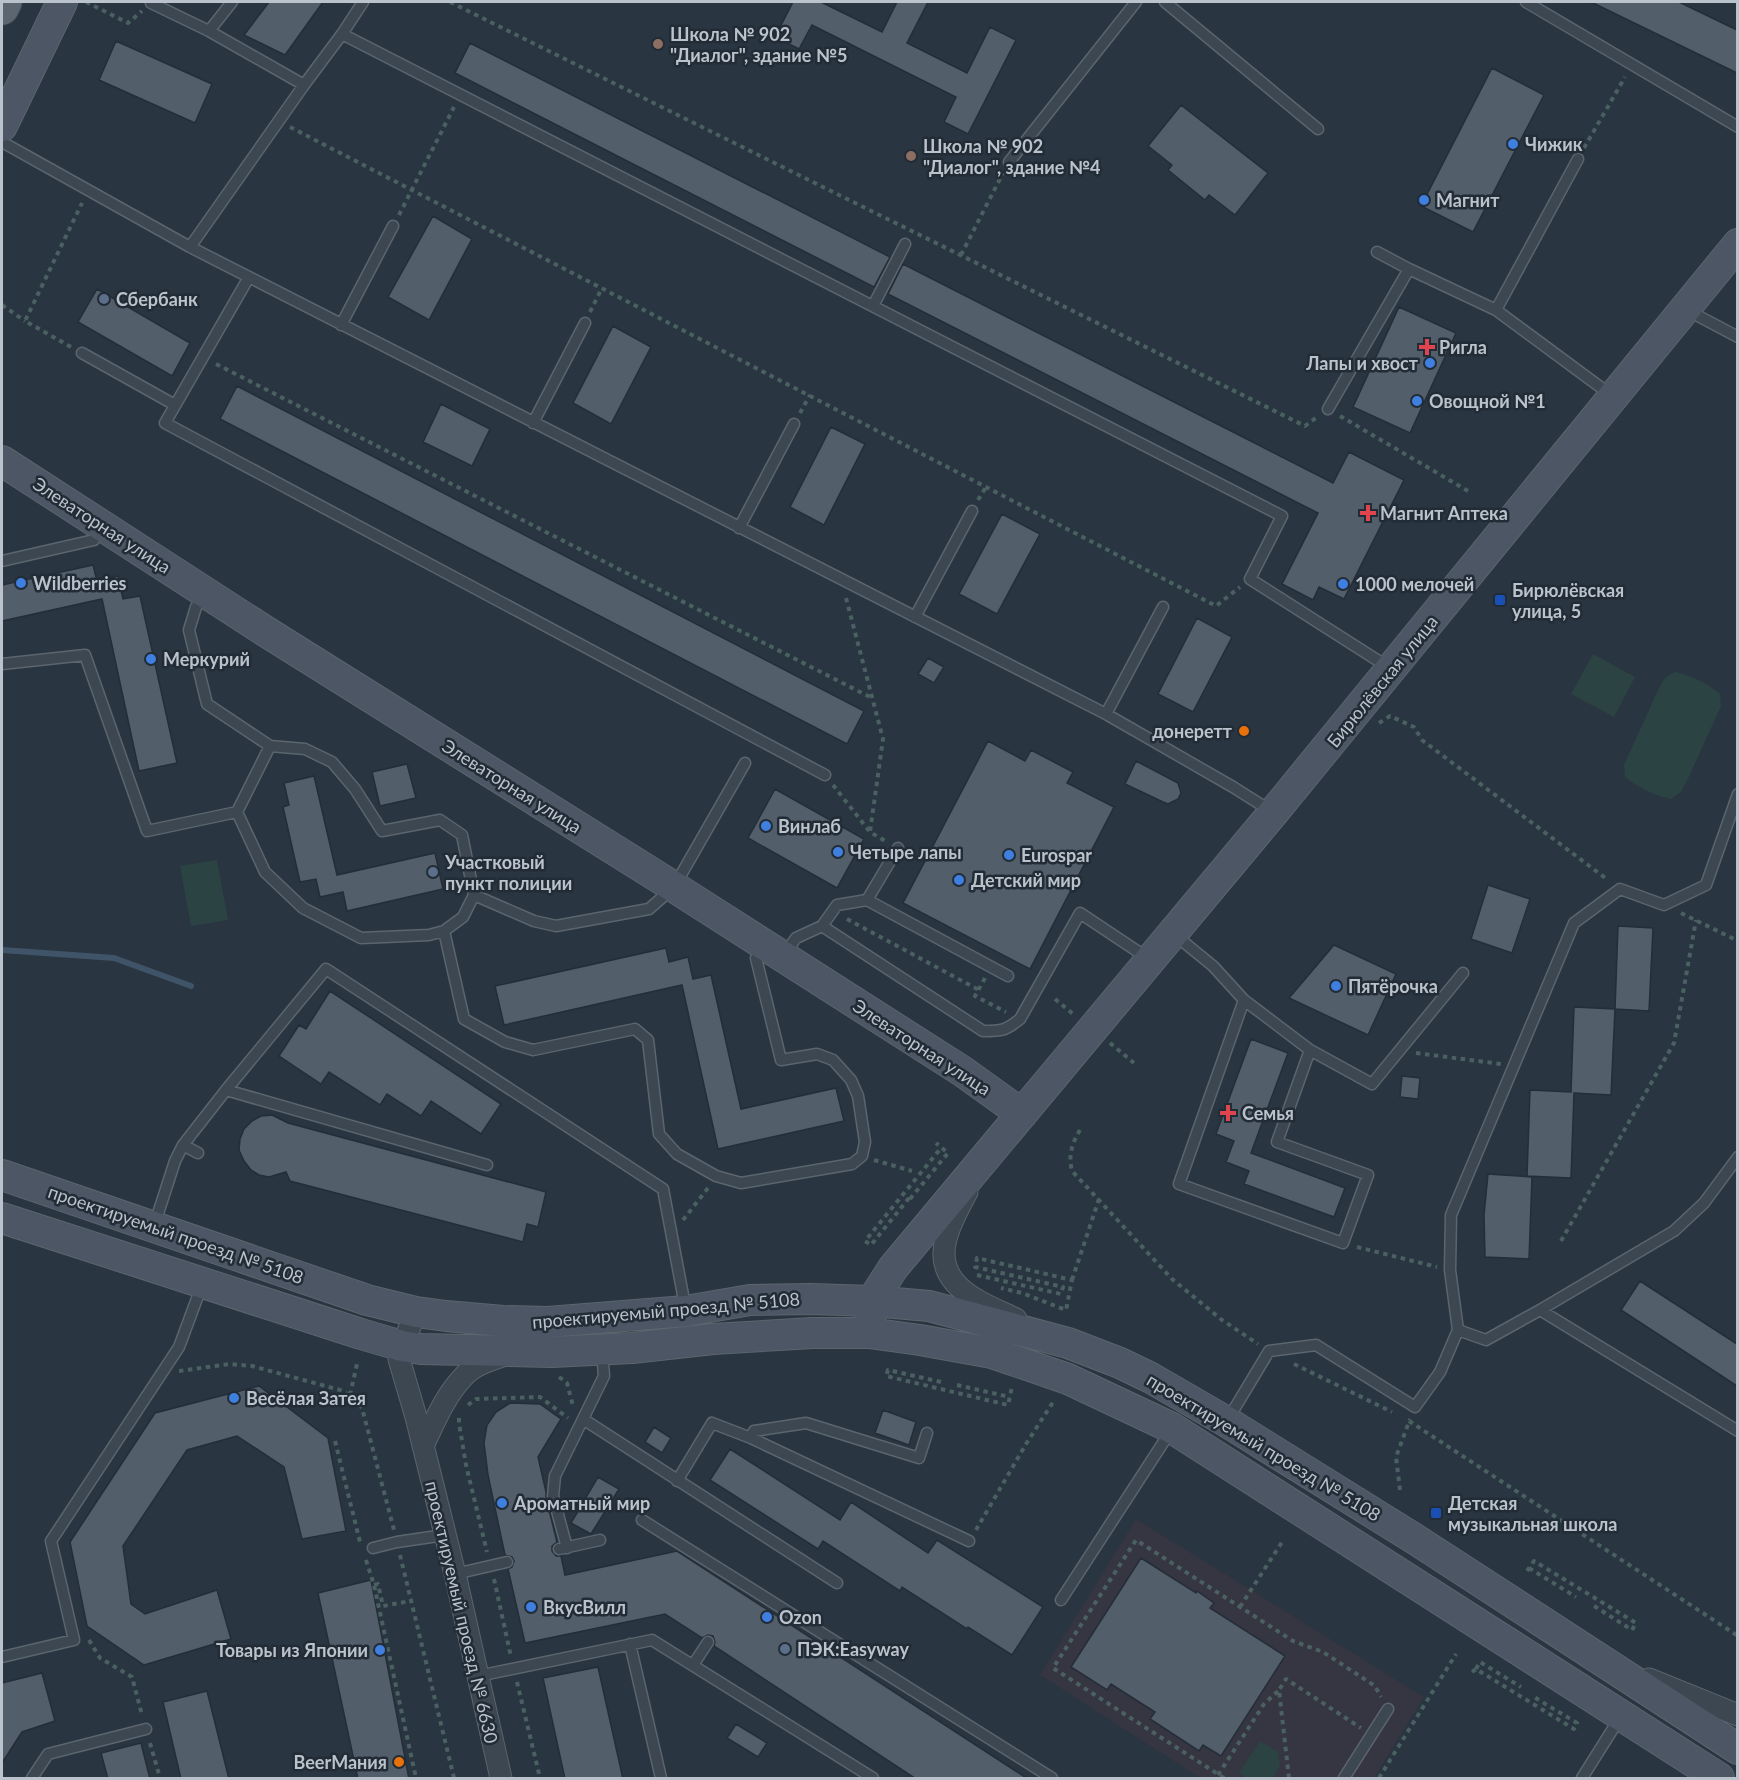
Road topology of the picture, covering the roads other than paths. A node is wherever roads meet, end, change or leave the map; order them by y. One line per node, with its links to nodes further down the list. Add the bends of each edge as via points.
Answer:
1 (4, 2): 9 (main road)
2 (62, 2): 13 (main road)
3 (232, 2): 10 (lane)
4 (363, 2): 11 (lane)
5 (1136, 2): 18 (lane)
6 (1165, 2): 15 (lane)
7 (1526, 2): 14 (lane)
8 (151, 3): 10 (lane)
9 (2, 8)
10 (209, 32): 12 (lane)
11 (342, 34): 12 (lane); 26 (lane)
12 (304, 85): 22 (lane)
13 (2, 126)
14 (1737, 127)
15 (1318, 129)
16 (2, 142): 22 (lane)
17 (1578, 159): 28 (lane)
18 (1009, 162)
19 (393, 226): 30 (lane)
20 (905, 244): 26 (lane)
21 (1737, 244): 27 (main road, Бирюлёвская улица)
22 (190, 248): 25 (lane)
23 (1377, 252): 24 (lane)
24 (1409, 269): 28 (lane); 35 (lane)
25 (249, 277): 30 (lane); 34 (lane)
26 (873, 306): 47 (lane, via 1282,516 1250,579)
27 (1684, 308): 31 (lane); 33 (main road, Бирюлёвская улица)
28 (1496, 310): 33 (lane)
29 (585, 323): 36 (lane)
30 (341, 325): 36 (lane)
31 (1737, 337)
32 (82, 353): 34 (lane)
33 (1614, 397): 47 (main road, Бирюлёвская улица)
34 (175, 405): 51 (lane, via 165,423)
35 (1328, 409)
36 (533, 423): 41 (lane)
37 (794, 424): 41 (lane)
38 (2, 460): 40 (main road, Элеваторная улица)
39 (972, 511): 45 (lane)
40 (103, 526): 42 (lane, via 94,540); 43 (main road, Элеваторная улица)
41 (739, 528): 45 (lane)
42 (2, 561)
43 (206, 592): 49 (lane, via 196,607 189,630 207,704); 56 (main road, Элеваторная улица)
44 (1163, 607): 48 (lane)
45 (915, 618): 48 (lane)
46 (2, 664): 53 (lane, via 85,655 147,831)
47 (1391, 669): 54 (main road, Бирюлёвская улица)
48 (1106, 714): 54 (lane)
49 (270, 746): 53 (lane); 57 (lane, via 305,749 332,762 356,789 382,831 440,820 462,835)
50 (745, 763): 56 (lane)
51 (825, 775)
52 (1737, 794): 83 (lane, via 1706,885 1664,905 1620,889 1574,923 1450,1215 1450,1270)
53 (237, 812): 60 (lane, via 265,872 303,908 361,938)
54 (1274, 813): 61 (main road, Бирюлёвская улица)
55 (898, 849): 58 (lane)
56 (674, 887): 57 (lane, via 649,909 556,926 534,921); 62 (main road, Элеваторная улица)
57 (474, 895): 60 (lane, via 463,917)
58 (867, 900): 59 (lane, via 837,905); 65 (lane)
59 (822, 926): 62 (lane); 63 (lane, via 983,1031 1008,1029 1020,1019 1080,913)
60 (444, 931): 62 (lane, via 464,1019 505,1042 533,1050 635,1029 648,1040 659,1134 676,1154 717,1176 741,1183 852,1164 862,1156 865,1142 858,1096 851,1080 833,1060 817,1054 781,1060 756,958)
61 (1172, 933): 63 (main road, Бирюлёвская улица); 66 (lane, via 1213,966)
62 (773, 951): 69 (main road, Элеваторная улица, via 962,1071)
63 (1150, 960): 69 (main road, Бирюлёвская улица)
64 (1463, 973): 67 (lane, via 1372,1084)
65 (1008, 976)
66 (1244, 1000): 67 (lane); 67 (lane, via 1179,1184 1343,1243 1368,1175 1277,1142)
67 (1310, 1050)
68 (226, 1090): 70 (lane); 74 (lane); 81 (lane, via 326,969 663,1189)
69 (1022, 1114): 73 (main road, Бирюлёвская улица)
70 (183, 1145): 71 (lane); 77 (lane)
71 (198, 1153)
72 (1737, 1157): 80 (lane, via 1704,1203 1674,1231)
73 (982, 1162): 79 (main road, Бирюлёвская улица, via 893,1268); 85 (street, via 945,1242 950,1276 972,1298)
74 (487, 1165)
75 (2, 1175): 77 (main road, проектируемый проезд № 5108)
76 (2, 1218): 78 (main road, проектируемый проезд № 5108)
77 (154, 1227): 82 (main road, проектируемый проезд № 5108)
78 (203, 1282): 86 (main road, проектируемый проезд № 5108); 109 (lane, via 179,1347 51,1541 74,1640)
79 (872, 1301): 81 (main road, проектируемый проезд № 5108, via 750,1300); 84 (main road); 85 (main road, проектируемый проезд № 5108, via 928,1306)
80 (1540, 1310): 83 (lane, via 1485,1340); 92 (lane)
81 (686, 1311): 82 (main road, проектируемый проезд № 5108, via 548,1322)
82 (416, 1312): 86 (street)
83 (1458, 1330): 90 (lane, via 1440,1372 1415,1407 1316,1345 1269,1352)
84 (869, 1333): 87 (main road, проектируемый проезд № 5108, via 713,1339); 91 (main road, проектируемый проезд № 5108, via 992,1353 1068,1379)
85 (1068, 1343): 90 (main road, проектируемый проезд № 5108, via 1151,1378)
86 (402, 1346): 88 (main road, проектируемый проезд № 5108); 95 (street, проектируемый проезд № 6630, via 399,1359)
87 (602, 1350): 88 (main road, проектируемый проезд № 5108); 89 (lane, via 604,1376)
88 (513, 1352): 95 (street, via 481,1363 467,1373 443,1404)
89 (583, 1419): 96 (lane); 99 (lane, via 555,1476 553,1496 563,1549)
90 (1227, 1422): 108 (main road, проектируемый проезд № 5108)
91 (1172, 1428): 105 (lane); 114 (main road, проектируемый проезд № 5108)
92 (1737, 1431)
93 (927, 1433): 94 (lane, via 919,1458 806,1423 754,1431)
94 (751, 1438): 96 (lane, via 712,1423); 100 (lane)
95 (423, 1446): 98 (street, проектируемый проезд № 6630)
96 (678, 1481): 104 (lane)
97 (642, 1520): 122 (lane, via 742,1587)
98 (445, 1535): 101 (lane); 103 (street, проектируемый проезд № 6630)
99 (600, 1540)
100 (969, 1541)
101 (368, 1551)
102 (507, 1562): 103 (lane)
103 (455, 1574): 111 (street, проектируемый проезд № 6630)
104 (837, 1583)
105 (1061, 1600)
106 (708, 1642): 110 (lane)
107 (630, 1644): 110 (lane, via 652,1640); 111 (lane); 120 (lane)
108 (1589, 1652): 113 (street); 116 (main road, проектируемый проезд № 5108)
109 (2, 1657)
110 (693, 1665): 121 (lane)
111 (478, 1676): 119 (street, проектируемый проезд № 6630)
112 (1388, 1709): 123 (lane)
113 (1737, 1715)
114 (1621, 1716): 117 (lane); 124 (main road, проектируемый проезд № 5108)
115 (146, 1729): 118 (lane, via 48,1754)
116 (1737, 1749)
117 (1585, 1777)
118 (32, 1779)
119 (501, 1779)
120 (661, 1779)
121 (873, 1779)
122 (1052, 1779)
123 (1344, 1779)
124 (1719, 1779)

